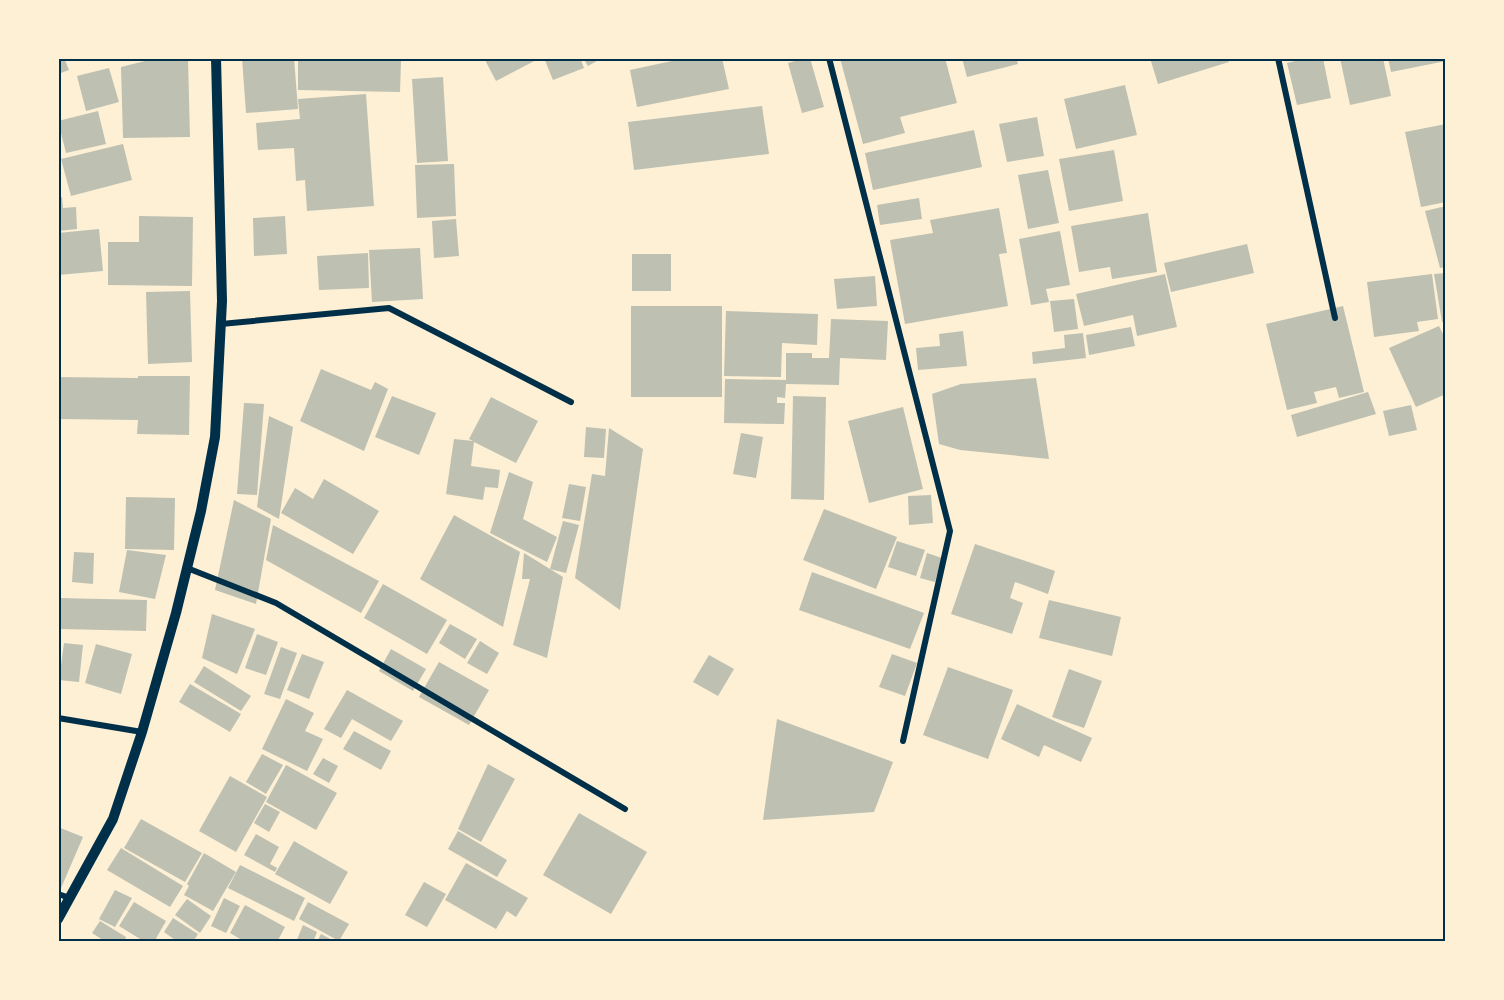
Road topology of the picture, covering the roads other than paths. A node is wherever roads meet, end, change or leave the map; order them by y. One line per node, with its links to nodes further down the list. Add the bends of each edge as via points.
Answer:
1 (216, 58): 5 (street)
2 (829, 58): 10 (street, via 950,531)
3 (1278, 58): 4 (street)
4 (1335, 318)
5 (221, 324): 6 (street, via 389,308); 7 (street, via 215,437)
6 (571, 402)
7 (187, 568): 9 (street); 11 (street, via 276,603)
8 (58, 718): 9 (street)
9 (142, 732): 13 (street, via 113,819)
10 (903, 741)
11 (625, 808)
12 (58, 894): 13 (street)
13 (70, 898): 14 (street)
14 (58, 919)

